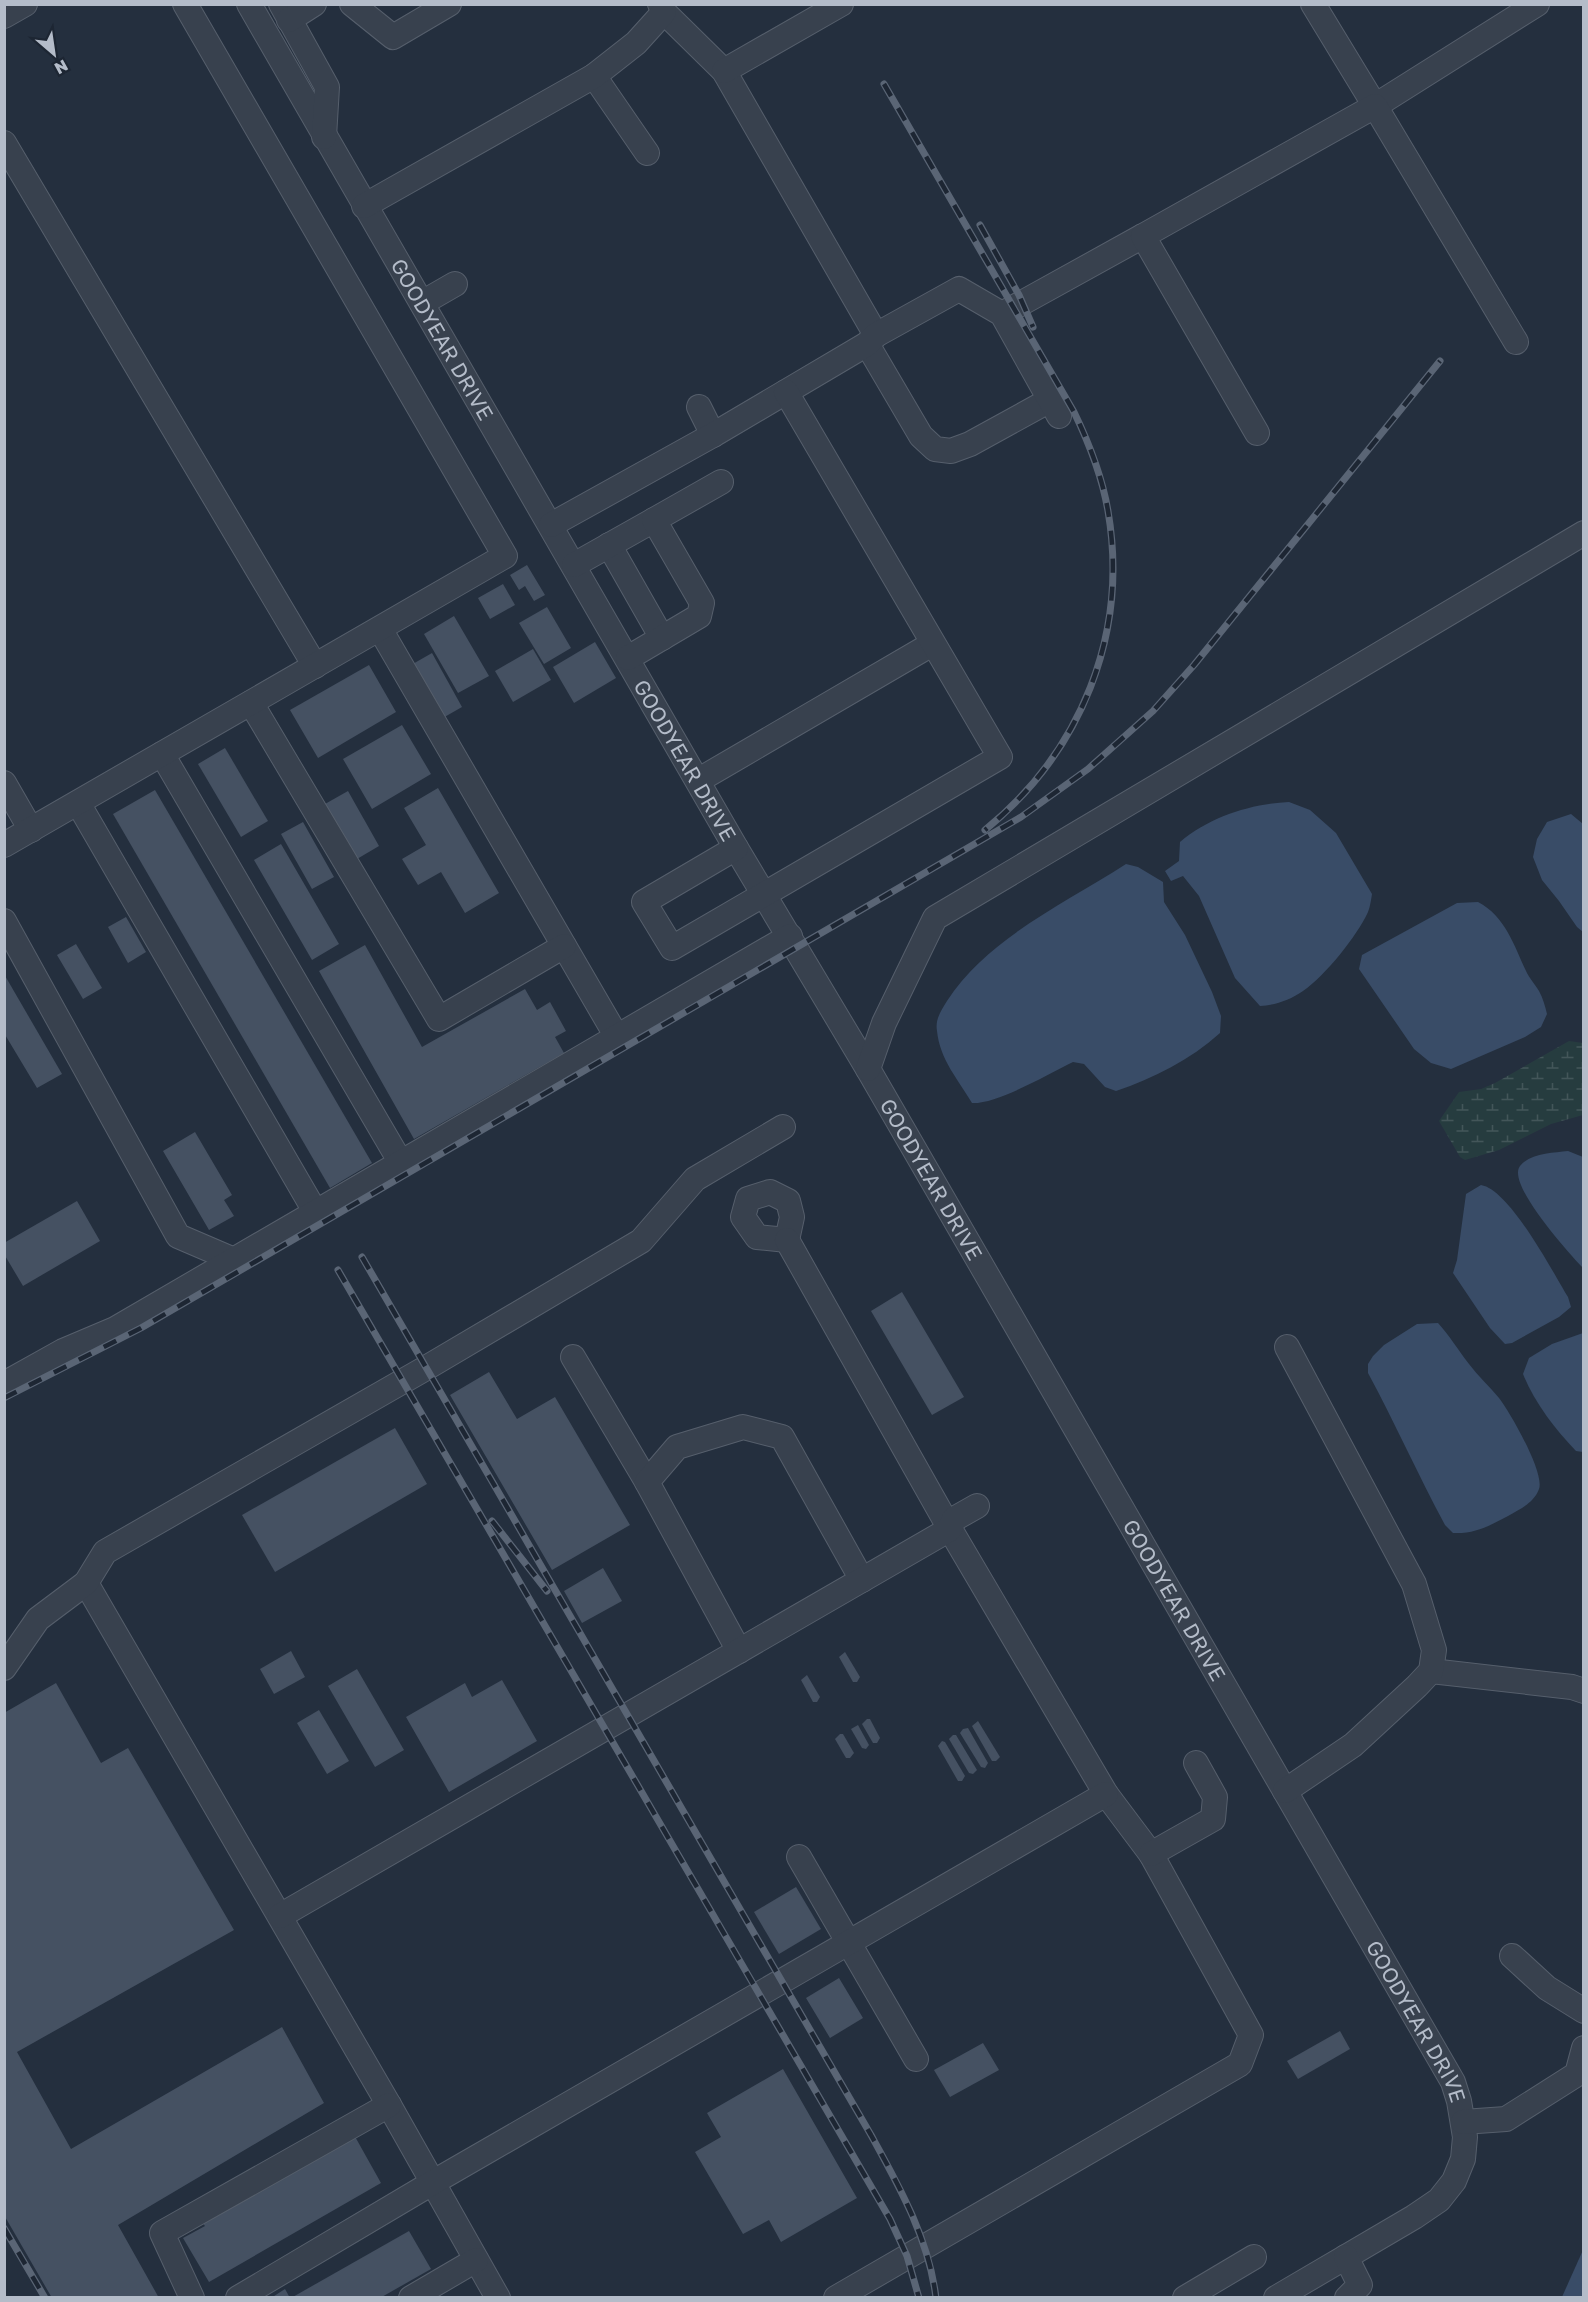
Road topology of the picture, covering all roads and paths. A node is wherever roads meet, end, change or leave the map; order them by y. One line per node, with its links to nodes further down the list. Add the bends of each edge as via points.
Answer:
1 (25, 4): 12 (street)
2 (185, 4): 36 (street, via 505,556)
3 (249, 4): 16 (street, GOODYEAR DRIVE)
4 (314, 4): 11 (street)
5 (352, 4): 6 (street, via 393,37)
6 (449, 4)
7 (840, 4): 13 (street)
8 (1312, 4): 15 (street)
9 (1537, 4): 15 (street)
10 (662, 8): 13 (street); 14 (street, via 636,43)
11 (285, 12): 16 (street, via 327,87)
12 (4, 16)
13 (724, 71): 24 (street)
14 (594, 76): 18 (street); 19 (street)
15 (1375, 106): 20 (street); 25 (street)
16 (324, 137): 19 (street, GOODYEAR DRIVE)
17 (4, 143): 40 (street)
18 (647, 153)
19 (364, 206): 22 (street, GOODYEAR DRIVE)
20 (1143, 236): 23 (street); 28 (street)
21 (454, 284): 22 (street)
22 (422, 303): 32 (street, GOODYEAR DRIVE)
23 (1002, 314): 24 (street, via 960,289); 24 (street, via 1054,408 951,451 935,449 921,436)
24 (872, 339): 26 (street)
25 (1516, 342)
26 (786, 393): 29 (street); 38 (street)
27 (699, 408): 29 (street)
28 (1257, 433)
29 (713, 435): 32 (street)
30 (721, 482): 31 (street)
31 (654, 520): 34 (street); 37 (street, via 702,603 699,616)
32 (552, 525): 35 (street, GOODYEAR DRIVE)
33 (1584, 532): 54 (street, via 935,918 884,1023)
34 (609, 545): 35 (street); 37 (street)
35 (574, 565): 39 (street, GOODYEAR DRIVE)
36 (380, 629): 40 (street); 52 (street)
37 (662, 638): 39 (street)
38 (932, 644): 43 (street); 49 (street, via 1000,758)
39 (628, 658): 43 (street, GOODYEAR DRIVE)
40 (315, 666): 41 (street)
41 (251, 703): 42 (street); 52 (street, via 439,1019)
42 (162, 754): 45 (street); 56 (street)
43 (699, 780): 48 (street, GOODYEAR DRIVE)
44 (4, 783): 46 (street)
45 (78, 803): 46 (street); 57 (street)
46 (31, 830): 47 (street)
47 (4, 845)
48 (736, 848): 49 (street, GOODYEAR DRIVE); 49 (street, via 644,902 672,948)
49 (764, 895): 51 (street, GOODYEAR DRIVE)
50 (4, 921): 59 (street, via 178,1236)
51 (790, 936): 53 (street); 54 (street, GOODYEAR DRIVE)
52 (564, 946): 53 (street)
53 (617, 1037): 56 (street)
54 (868, 1069): 73 (street, GOODYEAR DRIVE)
55 (783, 1127): 67 (street, via 695,1179 641,1240 105,1552)
56 (400, 1163): 57 (street)
57 (316, 1213): 59 (street)
58 (787, 1240): 65 (street)
59 (234, 1260): 62 (street, via 115,1329 63,1351)
60 (1287, 1347): 70 (street, via 1414,1584 1434,1650)
61 (573, 1357): 63 (street)
62 (4, 1384)
63 (647, 1482): 66 (street, via 677,1447 743,1427 782,1437); 68 (street)
64 (977, 1506): 65 (street, via 954,1519)
65 (950, 1529): 66 (street); 74 (street)
66 (862, 1580): 68 (street)
67 (86, 1583): 69 (street, via 38,1619); 77 (street)
68 (739, 1651): 77 (street)
69 (4, 1668)
70 (1431, 1671): 71 (street); 73 (street, via 1353,1745)
71 (1584, 1691)
72 (1196, 1763): 75 (street, via 1215,1797 1213,1819)
73 (1285, 1791): 84 (street, GOODYEAR DRIVE, via 1453,2082)
74 (1106, 1794): 75 (street); 78 (street)
75 (1152, 1854): 93 (street, via 1251,2035 1240,2064)
76 (799, 1857): 78 (street)
77 (280, 1916): 83 (street)
78 (849, 1943): 82 (street); 85 (street)
79 (1512, 1956): 80 (street, via 1547,1988)
80 (1584, 2011)
81 (1584, 2048): 84 (street, via 1577,2074 1506,2119)
82 (916, 2059)
83 (389, 2105): 85 (street); 89 (street, via 162,2232)
84 (1463, 2122): 87 (street, GOODYEAR DRIVE, via 1463,2159 1454,2181 1439,2200)
85 (432, 2183): 88 (street); 90 (street)
86 (1254, 2257): 94 (street)
87 (1346, 2257): 95 (street, GOODYEAR DRIVE); 96 (street, via 1360,2285)
88 (476, 2260): 91 (street); 92 (street)
89 (192, 2298)
90 (238, 2298)
91 (411, 2298)
92 (498, 2298)
93 (836, 2298)
94 (1185, 2298)
95 (1276, 2298)
96 (1347, 2298)

